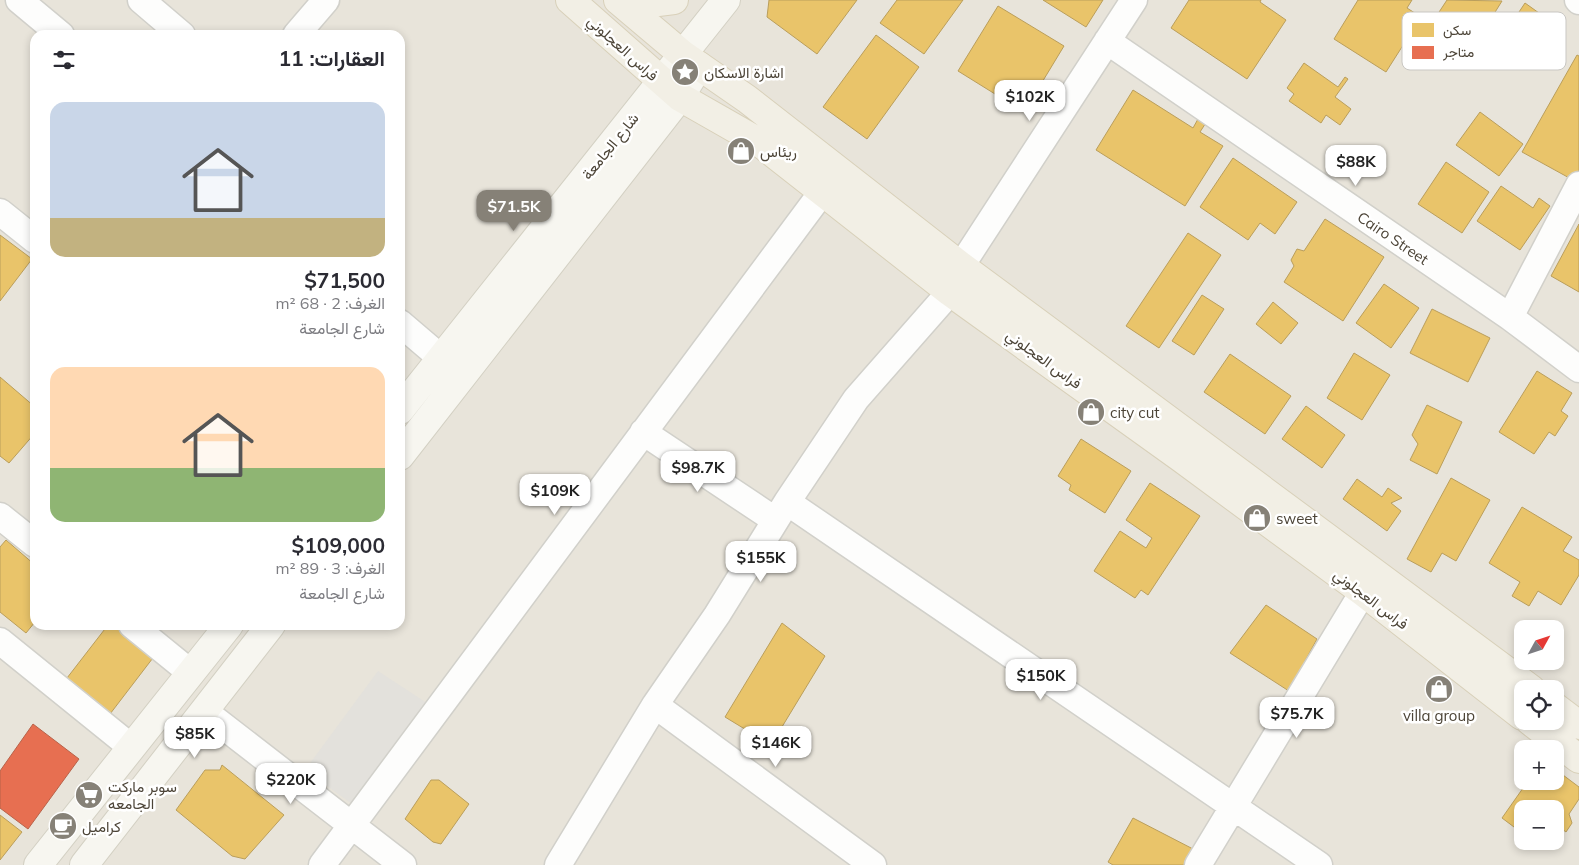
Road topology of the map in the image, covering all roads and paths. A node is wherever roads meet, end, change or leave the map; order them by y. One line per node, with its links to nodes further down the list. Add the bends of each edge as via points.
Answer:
1 (19, 0): 9 (street)
2 (141, 0): 10 (street)
3 (326, 0): 11 (street)
4 (570, 0): 14 (main road, فراس العجلوني)
5 (674, 0): 8 (main road)
6 (726, 0): 13 (main road, شارع الجامعة)
7 (1134, 0): 12 (street)
8 (622, 3): 13 (main road, فراس العجلوني)
9 (54, 30)
10 (176, 30)
11 (300, 30)
12 (1107, 41): 19 (street); 21 (street, Cairo Street)
13 (690, 60): 14 (main road, شارع الجامعة); 19 (main road, فراس العجلوني, via 747,99)
14 (671, 90): 16 (main road, فراس العجلوني, via 759,142); 23 (main road, شارع الجامعة); 27 (main road, شارع الجامعة)
15 (1579, 185): 21 (street)
16 (823, 191): 20 (main road, فراس العجلوني); 26 (street)
17 (0, 212): 18 (street)
18 (30, 236)
19 (961, 266): 37 (main road, فراس العجلوني)
20 (950, 292): 28 (street, via 856,399); 31 (main road, فراس العجلوني)
21 (1510, 317): 24 (street, Cairo Street)
22 (405, 327): 23 (street)
23 (441, 358): 25 (main road, شارع الجامعة)
24 (1579, 369)
25 (405, 404)
26 (643, 432): 28 (street); 47 (street)
27 (405, 449)
28 (781, 511): 38 (street, via 717,615); 46 (street)
29 (0, 516): 30 (street)
30 (30, 540)
31 (1363, 592): 39 (main road, فراس العجلوني); 46 (street)
32 (138, 630): 36 (street)
33 (225, 630): 36 (main road)
34 (266, 630): 40 (main road)
35 (0, 641): 44 (street)
36 (191, 673): 44 (main road)
37 (1519, 680)
38 (655, 705): 52 (street); 53 (street)
39 (1514, 710)
40 (204, 711): 47 (street); 49 (main road)
41 (1564, 713): 42 (main road)
42 (1579, 724)
43 (1542, 730): 45 (main road)
44 (131, 746): 48 (main road)
45 (1579, 759)
46 (1231, 806): 54 (street); 55 (street)
47 (350, 825): 50 (street); 51 (street)
48 (38, 865)
49 (84, 865)
50 (322, 865)
51 (403, 865)
52 (558, 865)
53 (873, 865)
54 (1198, 865)
55 (1319, 865)

